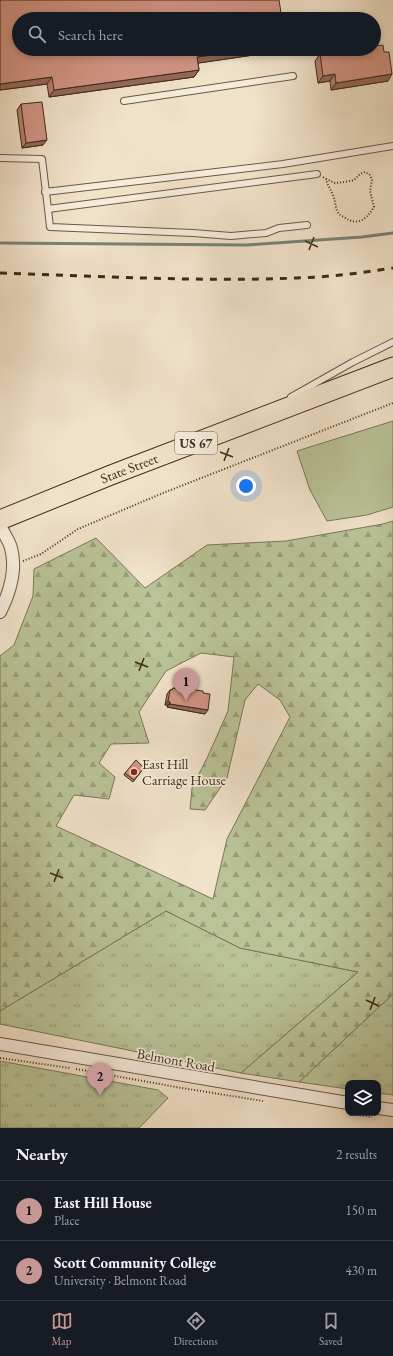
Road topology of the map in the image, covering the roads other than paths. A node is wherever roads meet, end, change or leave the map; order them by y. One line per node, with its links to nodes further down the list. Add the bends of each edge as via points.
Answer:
1 (293, 76): 2 (lane)
2 (124, 101)
3 (393, 146): 6 (lane, via 283,164)
4 (0, 158): 6 (lane, via 42,159)
5 (317, 174): 7 (lane)
6 (45, 192): 7 (lane)
7 (48, 209): 8 (lane, via 50,227 231,236 266,233 279,228)
8 (307, 225)
9 (393, 342): 11 (lane)
10 (393, 367): 13 (main road, State Street / US 67)
11 (287, 399)
12 (280, 403): 13 (lane)
13 (241, 425): 14 (main road, State Street / US 67)
14 (0, 520)
15 (0, 526): 16 (street, via 11,548 13,566 8,597)
16 (0, 612)
17 (0, 1044): 18 (street, Belmont Road)
18 (345, 1108)
19 (393, 1110): 20 (street)
20 (381, 1112)

